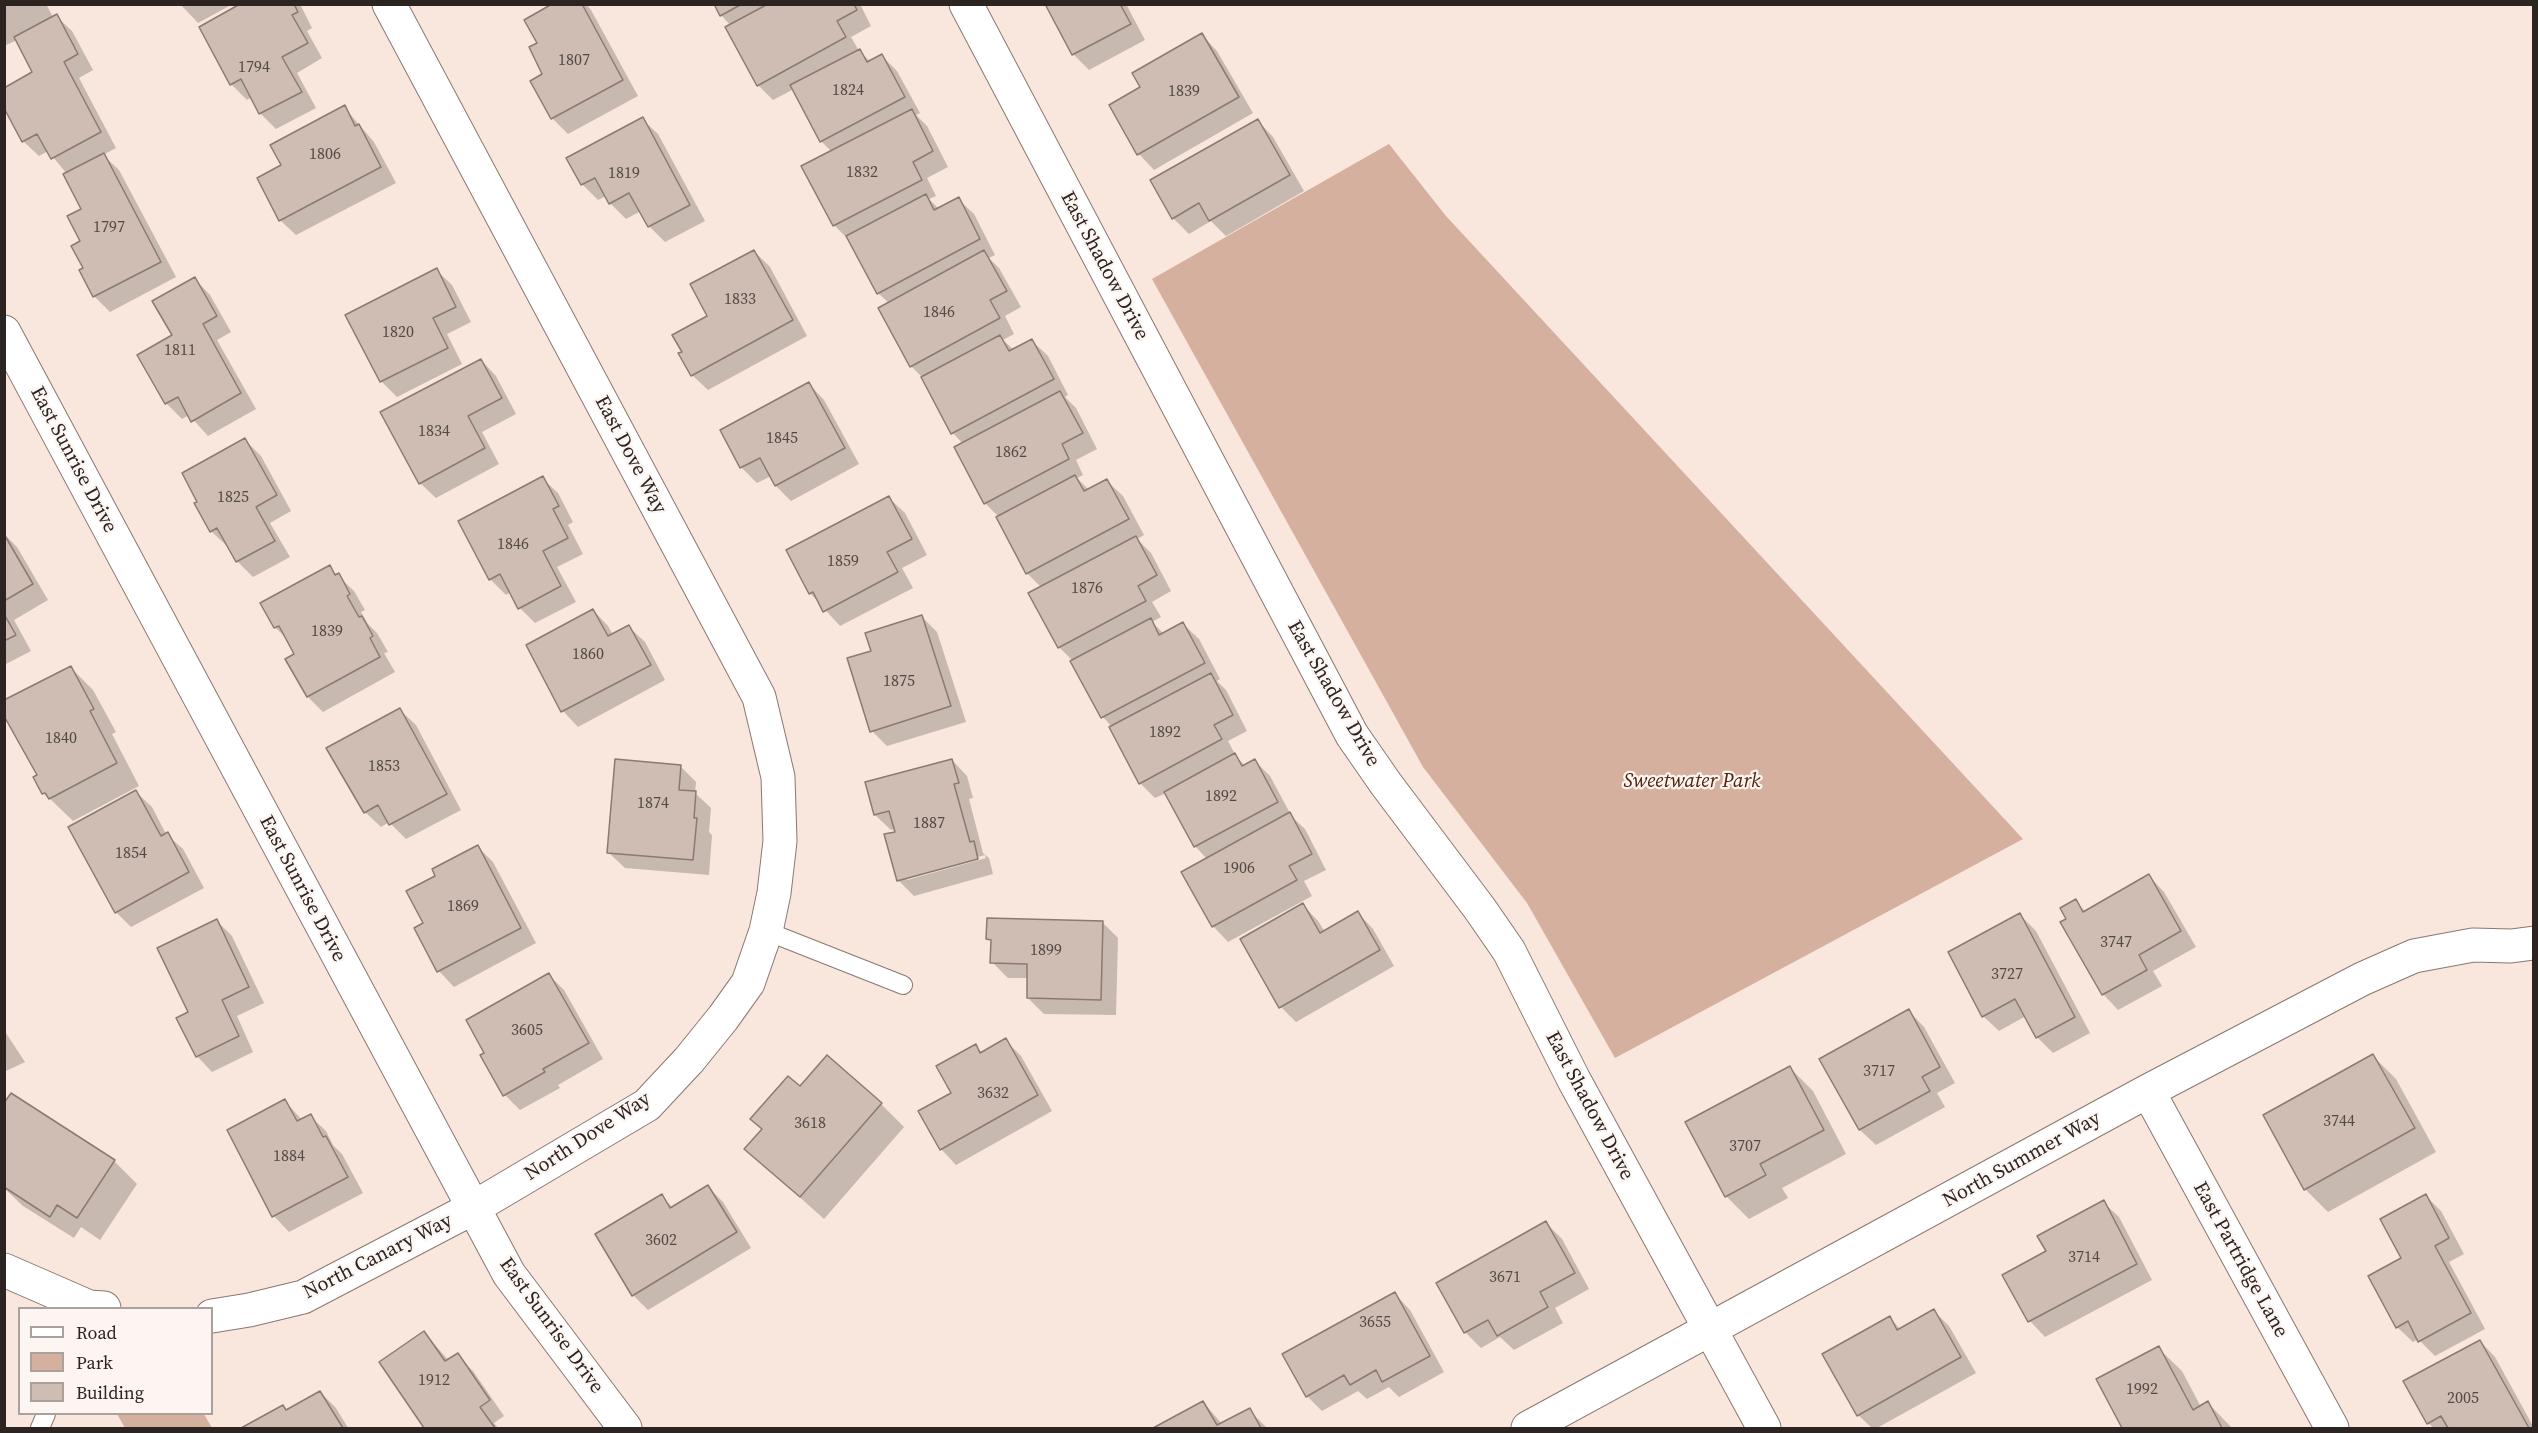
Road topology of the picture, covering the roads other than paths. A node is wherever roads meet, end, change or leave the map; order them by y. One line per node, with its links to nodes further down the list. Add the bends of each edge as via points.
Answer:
1 (389, 4): 4 (street, East Dove Way, via 759,697 778,777 780,830)
2 (966, 4): 12 (street, East Shadow Drive, via 1352,735 1509,951 1574,1080)
3 (4, 332): 8 (street, East Sunrise Drive)
4 (766, 931): 6 (lane); 8 (street, North Dove Way, via 748,982 710,1035 647,1105)
5 (2534, 943): 7 (street, North Summer Way, via 2473,945 2414,957 2362,979)
6 (903, 985)
7 (2148, 1091): 12 (street, North Summer Way); 16 (street, East Partridge Lane)
8 (473, 1208): 11 (street, North Canary Way, via 303,1297); 13 (street, East Sunrise Drive, via 509,1274)
9 (4, 1270): 10 (street)
10 (92, 1307)
11 (213, 1316)
12 (1710, 1330): 14 (street, North Summer Way); 15 (street, East Shadow Drive)
13 (625, 1428)
14 (1528, 1428)
15 (1764, 1428)
16 (2332, 1428)

